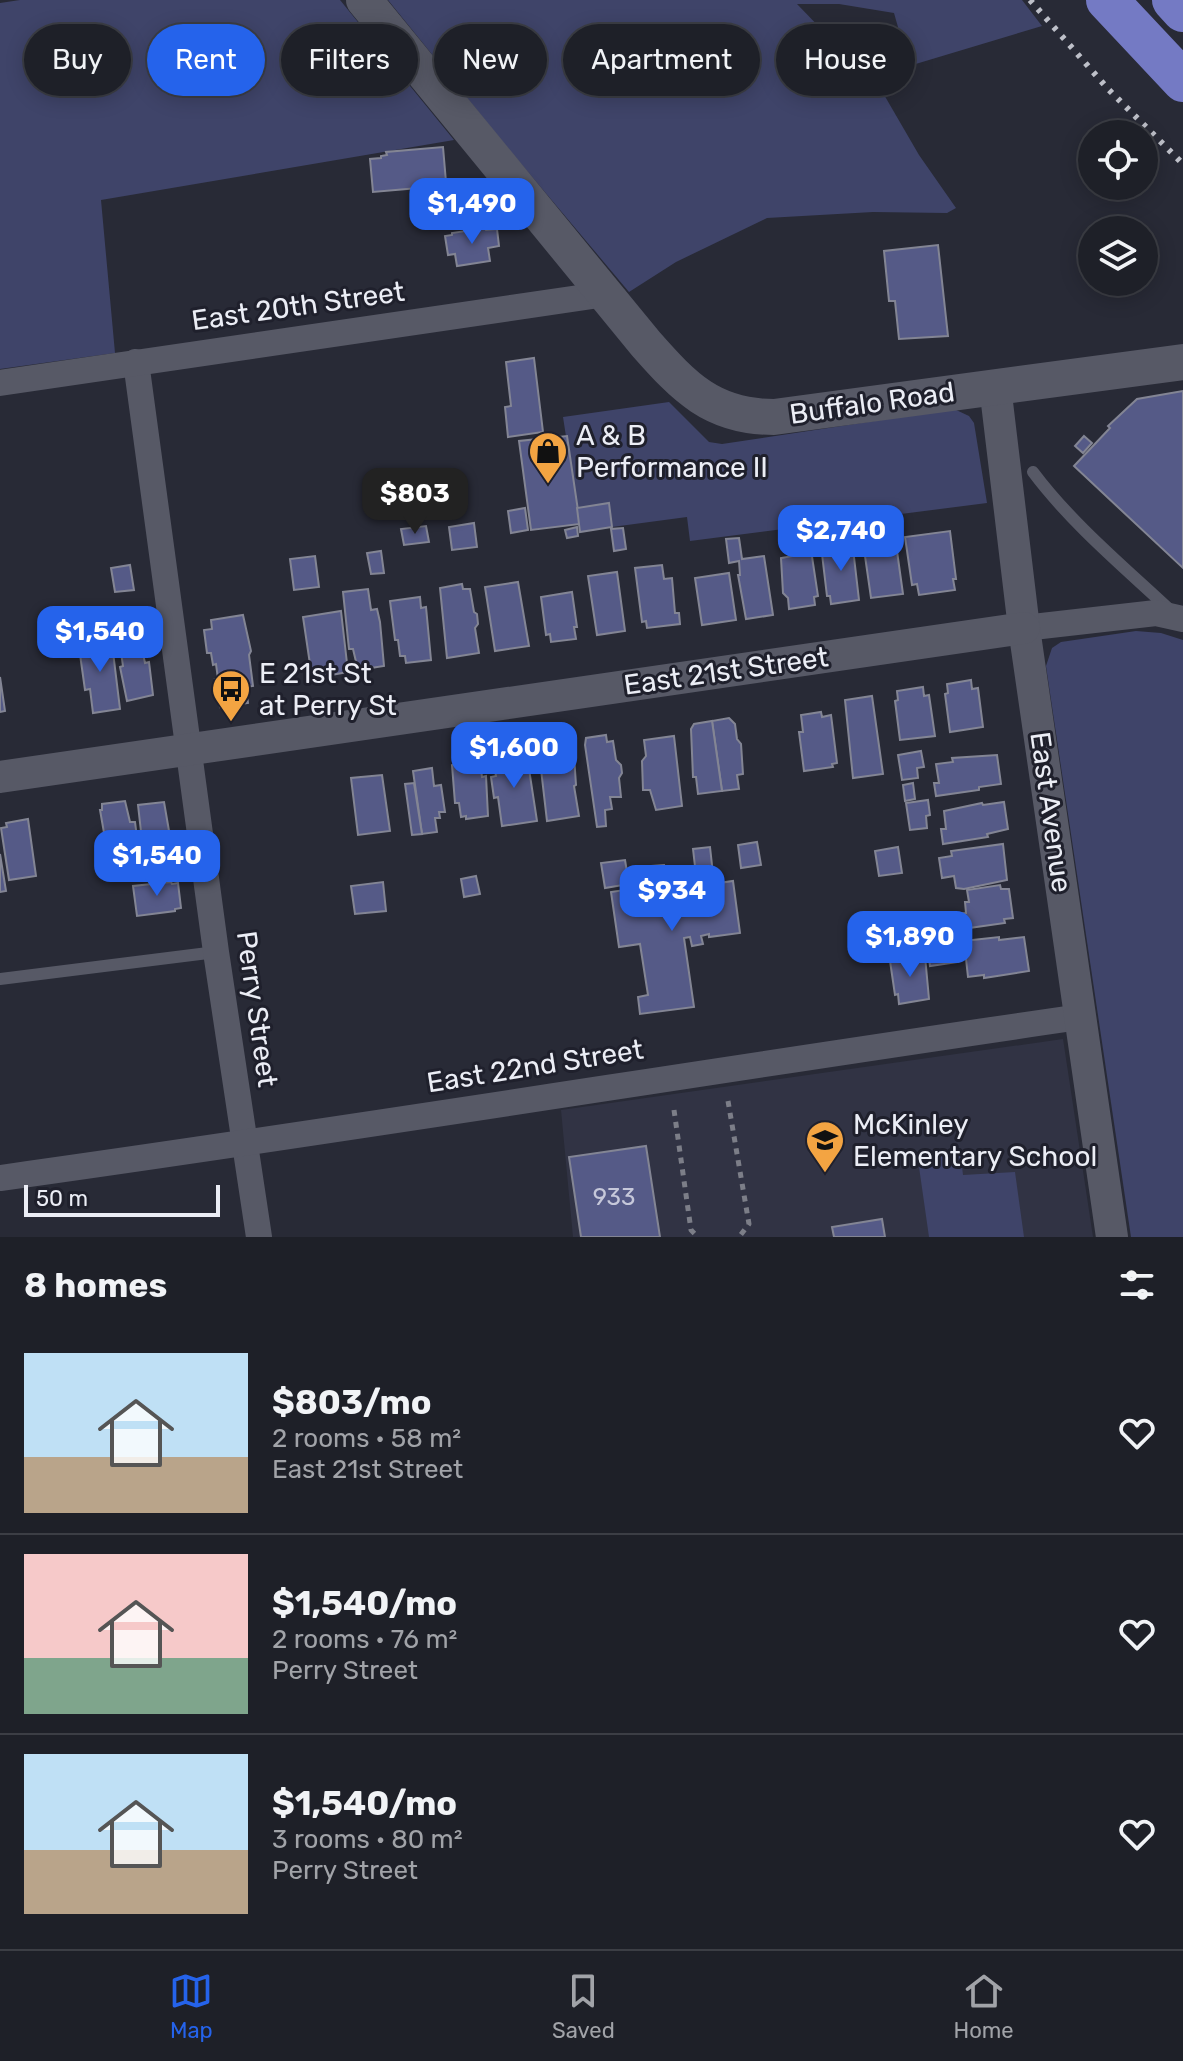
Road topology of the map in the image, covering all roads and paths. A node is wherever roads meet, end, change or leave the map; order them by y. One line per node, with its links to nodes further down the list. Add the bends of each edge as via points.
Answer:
1 (364, 0): 6 (main road, Buffalo Road)
2 (1107, 0): 5 (highway)
3 (1173, 0): 4 (highway)
4 (1183, 11)
5 (1183, 81)
6 (606, 294): 7 (street, East 20th Street); 10 (main road, Buffalo Road, via 695,395 734,413 774,417)
7 (136, 362): 9 (street, East 20th Street); 14 (street, Perry Street)
8 (1183, 362): 10 (main road, Buffalo Road)
9 (0, 383)
10 (995, 386): 13 (street, East Avenue)
11 (1033, 472): 12 (lane, via 1104,549)
12 (1180, 618): 13 (street, via 1156,613)
13 (1024, 628): 14 (street, East 21st Street); 18 (street, East Avenue)
14 (189, 750): 15 (street, East 21st Street); 16 (street, Perry Street)
15 (0, 777)
16 (216, 952): 17 (lane); 21 (street, Perry Street)
17 (0, 979)
18 (1080, 1017): 21 (street, East 22nd Street); 26 (street, East Avenue)
19 (728, 1101): 25 (path, via 749,1224)
20 (674, 1110): 24 (path, via 691,1230)
21 (245, 1143): 22 (street, East 22nd Street); 23 (street, Perry Street)
22 (0, 1178)
23 (259, 1237)
24 (698, 1237)
25 (739, 1237)
26 (1112, 1237)

